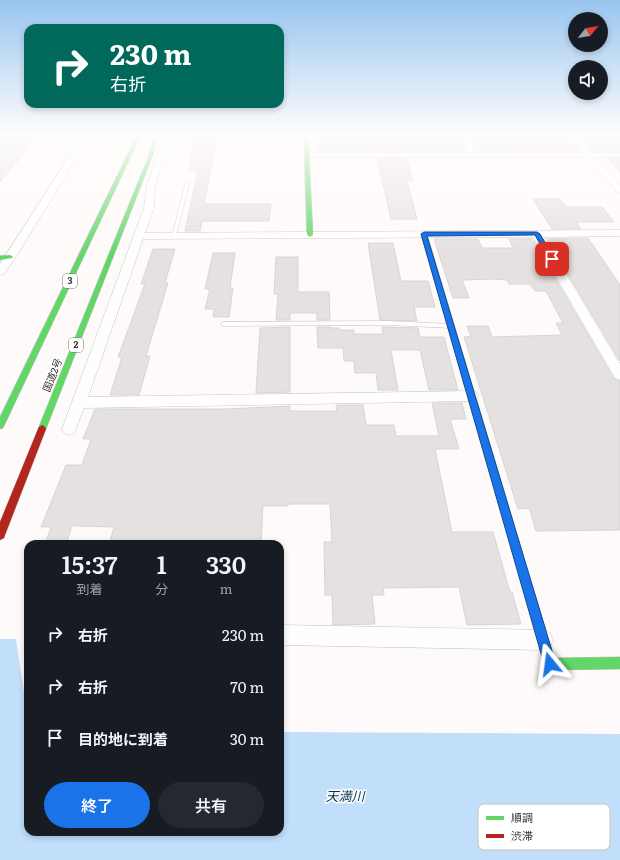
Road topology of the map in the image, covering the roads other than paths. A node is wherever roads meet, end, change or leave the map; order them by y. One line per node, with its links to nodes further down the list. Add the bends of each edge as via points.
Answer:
1 (61, 175): 15 (street, via 42,209)
2 (120, 175): 25 (main road, 3)
3 (143, 175): 27 (main road, 国道2号 / 2)
4 (154, 175): 13 (street, via 149,208)
5 (308, 175): 12 (main road)
6 (606, 175): 8 (street)
7 (188, 181): 14 (lane)
8 (620, 190)
9 (620, 233): 11 (street)
10 (424, 234): 11 (street); 12 (street); 20 (main road)
11 (537, 234): 21 (street)
12 (310, 235): 14 (street)
13 (139, 236): 14 (street); 23 (street)
14 (174, 236)
15 (10, 257): 16 (main road); 17 (street)
16 (0, 258)
17 (0, 272)
18 (58, 283): 24 (main road, 3)
19 (223, 324): 20 (lane, via 390,323)
20 (451, 326): 22 (main road)
21 (620, 374)
22 (471, 396): 23 (street); 29 (main road)
23 (79, 403): 26 (street)
24 (0, 418)
25 (0, 426)
26 (69, 429)
27 (0, 535)
28 (284, 635): 29 (street)
29 (543, 640): 30 (main road, via 550,664)
30 (620, 663)

